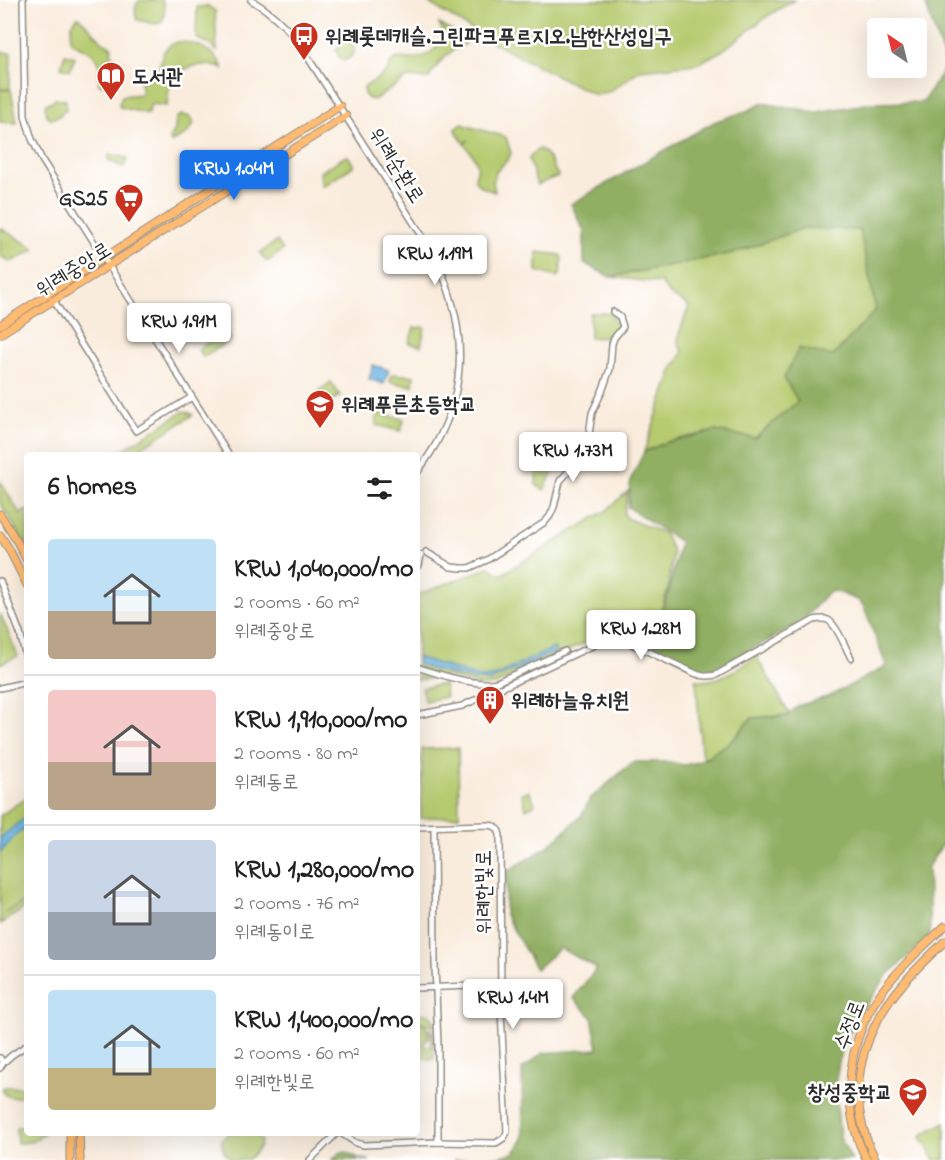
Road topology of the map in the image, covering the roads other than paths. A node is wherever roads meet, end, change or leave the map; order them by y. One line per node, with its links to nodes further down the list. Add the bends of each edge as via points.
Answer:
1 (23, 0): 5 (street, via 25,116 32,139)
2 (251, 0): 3 (street, 위례순환로, via 286,27)
3 (340, 106): 4 (street, 위례순환로); 5 (main road, 위례중앙로)
4 (346, 116): 6 (main road, 위례중앙로); 13 (street, 위례순환로, via 433,253 455,311 460,355 453,405)
5 (104, 258): 6 (street); 9 (main road, 위례중앙로)
6 (109, 266): 7 (main road, 위례중앙로); 11 (street)
7 (54, 301): 10 (main road, 위례중앙로); 11 (street, via 136,431)
8 (613, 312): 17 (street, via 620,317 623,327 612,344 610,369 592,413 588,442 581,457 560,481 550,516 512,544 469,568 451,567 424,553)
9 (0, 325)
10 (0, 334)
11 (192, 397): 12 (street)
12 (227, 452)
13 (420, 468)
14 (0, 514): 16 (main road)
15 (0, 535): 18 (main road)
16 (24, 555)
17 (420, 563)
18 (24, 579)
19 (0, 581): 20 (street)
20 (24, 650)
21 (565, 651): 23 (street, via 491,684)
22 (851, 658): 26 (street, via 835,626 820,618 707,677 622,640 605,640 462,706)
23 (420, 668)
24 (24, 683): 25 (street)
25 (0, 688)
26 (420, 713)
27 (420, 827): 28 (street, 위례한빛로)
28 (434, 827): 33 (street, 위례한빛로, via 488,825 498,829); 35 (street)
29 (945, 920): 31 (main road)
30 (945, 926): 31 (main road, 수정로)
31 (934, 936): 46 (main road, 수정로, via 888,984 870,1010 857,1041 849,1085 851,1111)
32 (945, 941): 47 (main road, 수정로, via 902,984 883,1010 866,1045 858,1092 864,1129)
33 (501, 985): 35 (street); 42 (street, 위례한빛로, via 507,1132 496,1143)
34 (420, 988): 35 (street)
35 (435, 988): 42 (street)
36 (24, 1047): 37 (street)
37 (1, 1061)
38 (70, 1136): 43 (main road)
39 (79, 1136): 44 (main road)
40 (335, 1136): 45 (street)
41 (345, 1136): 42 (street, 위례한빛로, via 364,1145)
42 (438, 1142)
43 (70, 1160)
44 (80, 1160)
45 (310, 1160)
46 (867, 1160)
47 (876, 1160)

